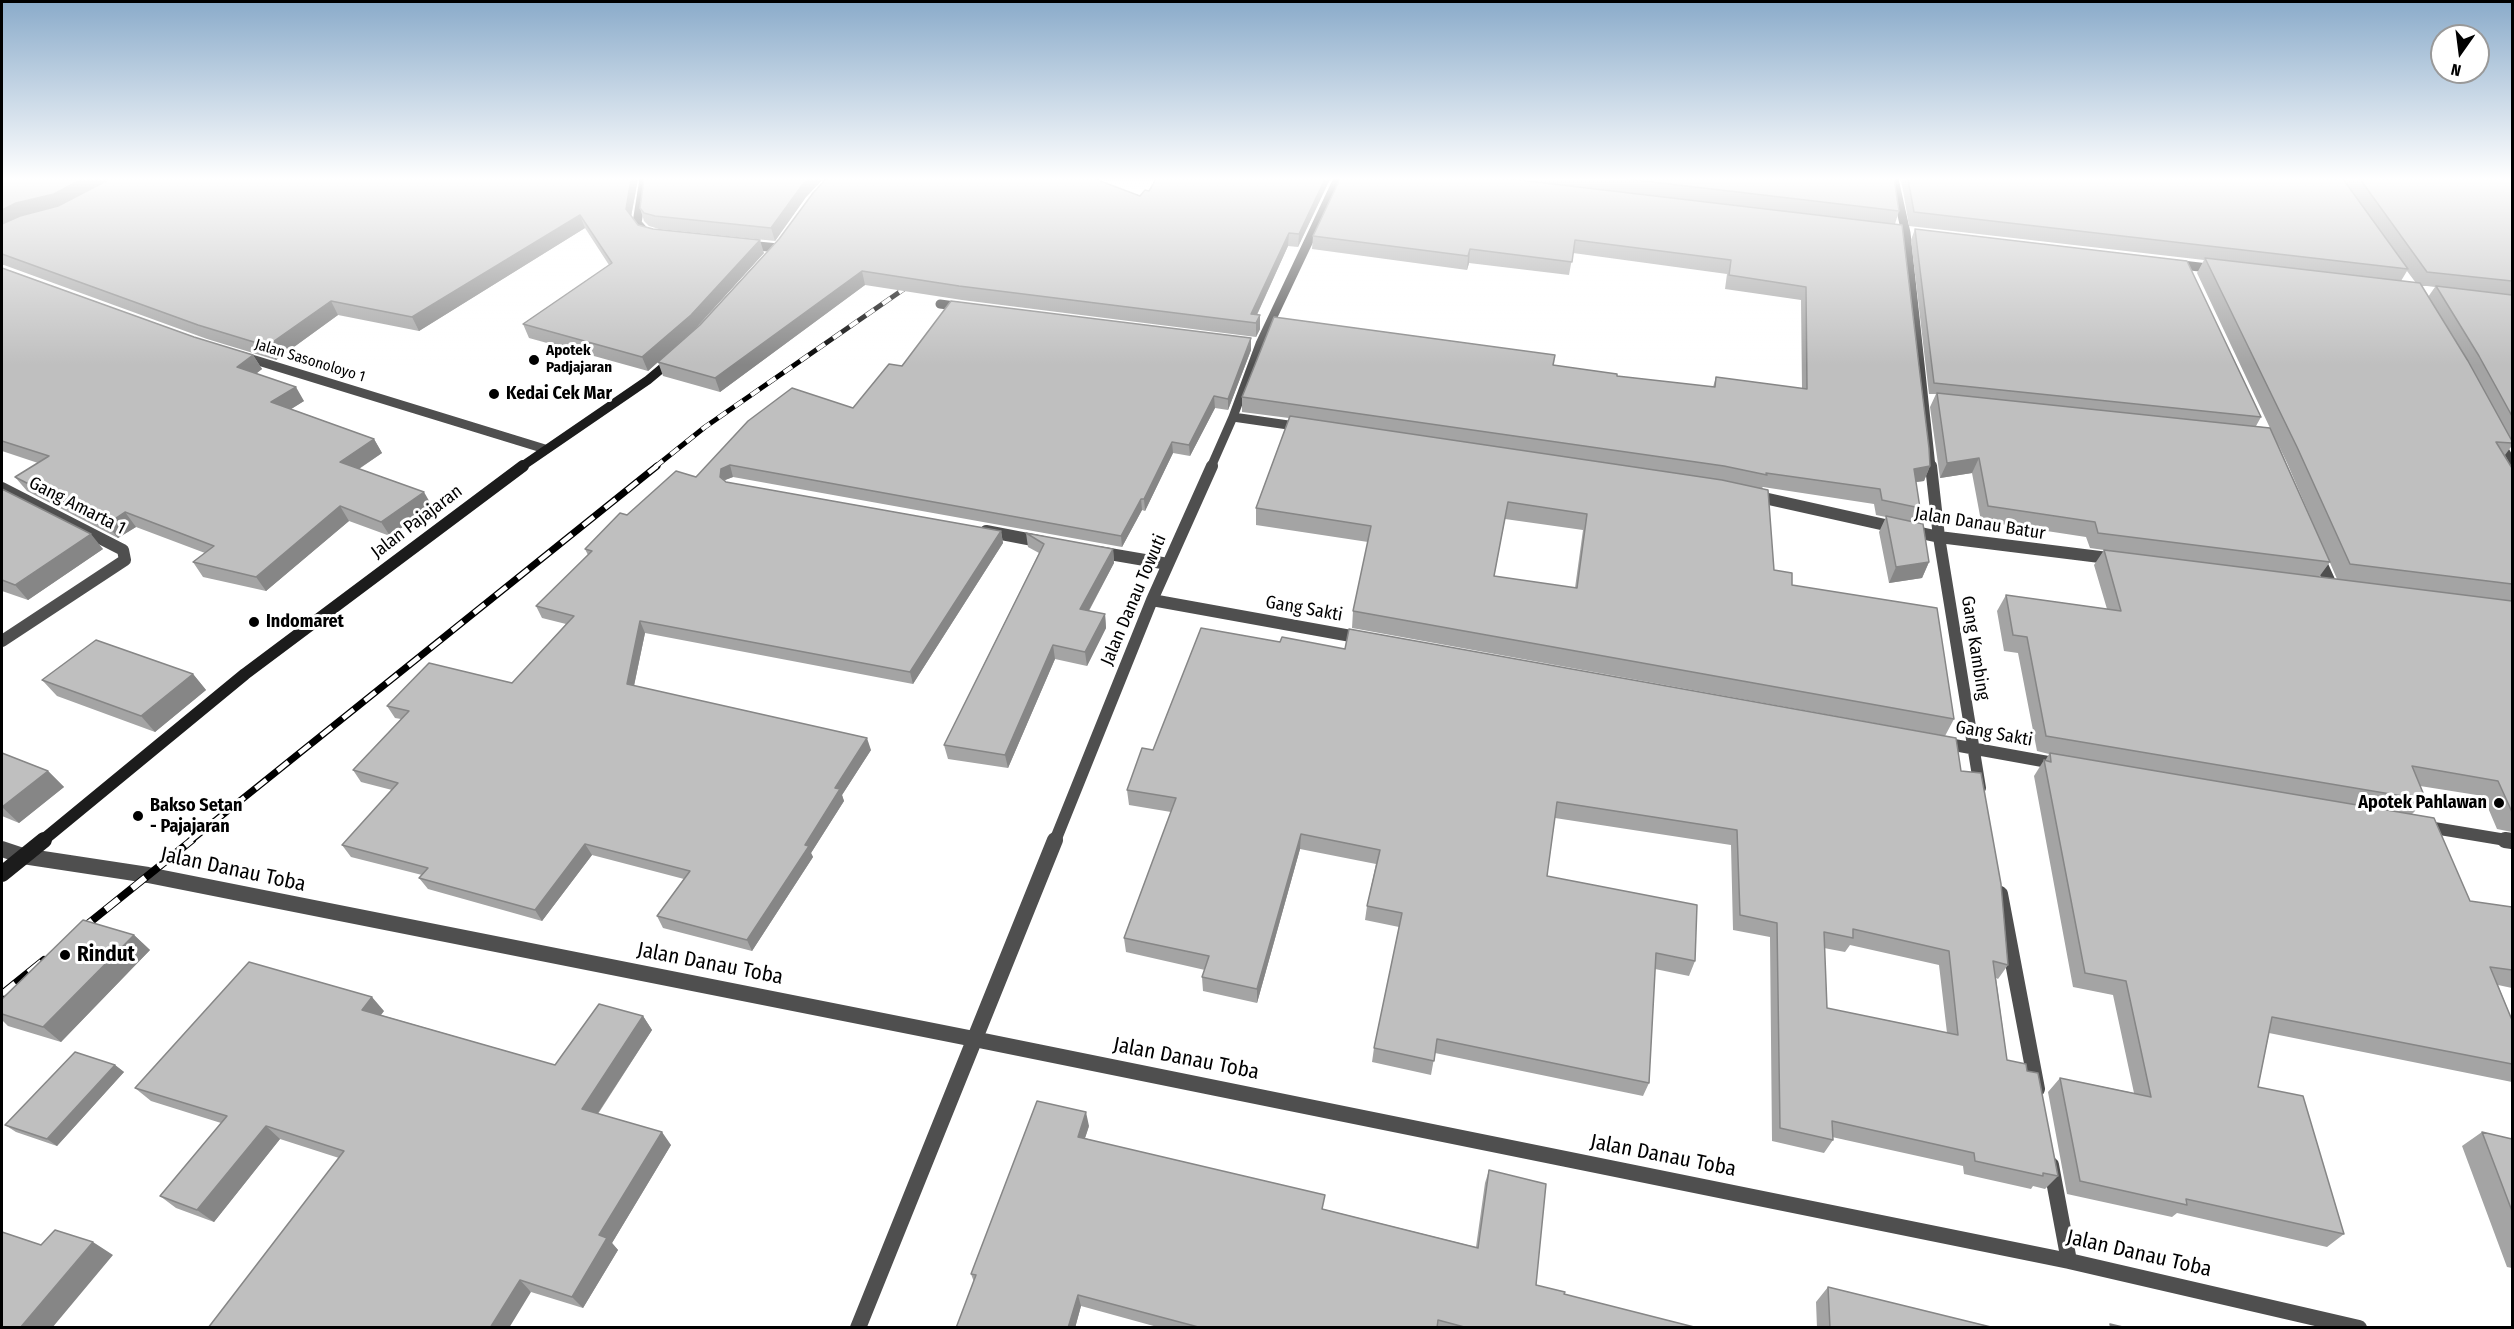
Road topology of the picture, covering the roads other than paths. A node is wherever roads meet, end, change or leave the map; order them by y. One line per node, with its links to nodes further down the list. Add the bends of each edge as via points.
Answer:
1 (1306, 241): 13 (street, Jalan Danau Towuti, via 1254,344)
2 (1907, 241): 21 (street, Gang Kambing, via 1931,401)
3 (734, 243): 4 (street)
4 (778, 247)
5 (2163, 263): 6 (street)
6 (2187, 266): 7 (street); 8 (street)
7 (2221, 270)
8 (2192, 276)
9 (940, 304): 10 (street)
10 (976, 309)
11 (683, 350): 16 (main road, Jalan Pajajaran, via 648,380)
12 (228, 352): 16 (street, Jalan Sasonoloyo 1)
13 (1233, 417): 15 (street); 26 (street, Jalan Danau Towuti)
14 (2491, 424): 17 (street)
15 (1316, 429)
16 (545, 449): 38 (main road, Jalan Pajajaran, via 245,674)
17 (2512, 464)
18 (2, 488): 30 (street, Gang Amarta 1, via 123,550 125,560)
19 (1741, 493): 21 (street, Jalan Danau Batur)
20 (979, 530): 22 (street)
21 (1939, 537): 25 (street, Jalan Danau Batur); 32 (street, Gang Kambing)
22 (1050, 543)
23 (2313, 544): 27 (street, via 2337,588)
24 (1086, 549): 26 (street)
25 (2129, 561)
26 (1168, 564): 28 (street, Jalan Danau Towuti)
27 (2320, 586)
28 (1152, 600): 29 (street, Gang Sakti); 41 (street, Jalan Danau Towuti)
29 (1375, 640)
30 (2, 641)
31 (1926, 740): 32 (street, Gang Sakti)
32 (1973, 749): 33 (street, Gang Sakti); 34 (street, Gang Kambing)
33 (2067, 765)
34 (1982, 795)
35 (2407, 823): 36 (street)
36 (2512, 841)
37 (2, 849): 38 (street, Jalan Danau Toba)
38 (23, 855): 39 (main road, Jalan Pajajaran); 41 (street, Jalan Danau Toba, via 148,875)
39 (2, 874)
40 (1997, 877): 42 (street)
41 (974, 1039): 44 (street, Jalan Danau Toba); 45 (street, Jalan Danau Towuti)
42 (2038, 1098)
43 (2049, 1156): 44 (street)
44 (2069, 1261): 46 (street, Jalan Danau Toba)
45 (858, 1328)
46 (2359, 1328)

